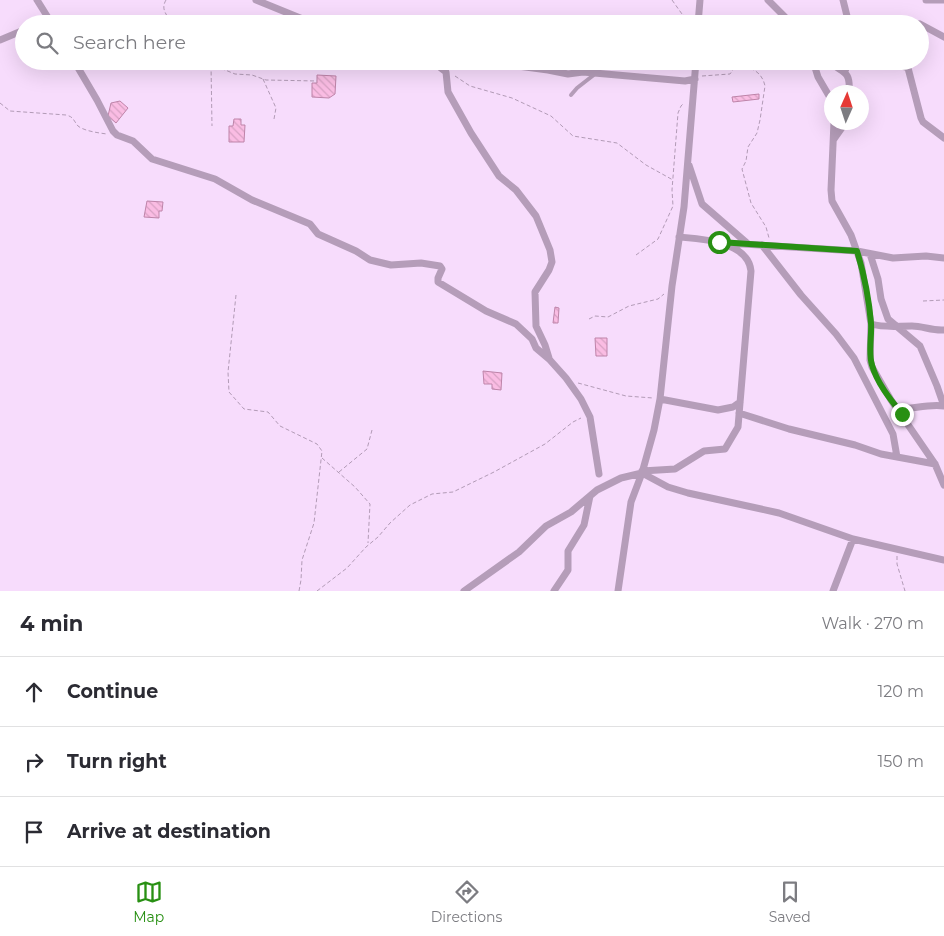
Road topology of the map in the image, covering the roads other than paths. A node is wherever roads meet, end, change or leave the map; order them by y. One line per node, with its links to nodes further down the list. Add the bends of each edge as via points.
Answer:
1 (37, 0): 8 (street)
2 (256, 0): 9 (street)
3 (700, 0): 10 (street)
4 (768, 0): 11 (street)
5 (843, 0): 12 (street)
6 (926, 0): 7 (street)
7 (944, 0)
8 (46, 15)
9 (293, 15)
10 (698, 15)
11 (783, 15)
12 (847, 15)
13 (929, 29): 15 (street)
14 (15, 34): 16 (street)
15 (944, 37)
16 (0, 40)
17 (79, 70): 44 (street, via 117,135 133,140 152,158 215,179 252,200 310,224 315,232 370,260 440,266 438,282 486,311 516,324)
18 (444, 70): 44 (street, via 448,91 471,133 499,176 516,190 536,216 550,250 552,262 535,292 536,326)
19 (548, 70): 24 (street, via 568,74)
20 (695, 70): 25 (street)
21 (816, 70): 27 (street)
22 (909, 70): 31 (street, via 923,122)
23 (845, 71): 26 (street)
24 (596, 73): 25 (street); 28 (lane)
25 (694, 79): 33 (street)
26 (848, 85)
27 (824, 88)
28 (571, 95)
29 (834, 130): 32 (street)
30 (840, 130): 32 (street)
31 (943, 135)
32 (834, 139): 38 (street, via 832,201)
33 (688, 163): 34 (street); 36 (street, via 702,204)
34 (679, 237): 35 (street); 45 (street)
35 (723, 243): 36 (street); 46 (street, via 748,261 750,268)
36 (748, 244): 37 (street)
37 (762, 246): 38 (street); 50 (street, via 854,358 893,434)
38 (857, 251): 39 (street); 41 (street)
39 (870, 254): 40 (street, via 893,258); 42 (street, via 888,320)
40 (944, 258)
41 (871, 324): 42 (street); 48 (street, via 870,360 877,378)
42 (896, 327): 43 (street); 47 (street, via 920,346)
43 (944, 330)
44 (549, 359): 53 (street, via 566,378 589,415)
45 (660, 399): 46 (street, via 718,410 733,408); 52 (street)
46 (740, 402): 49 (street)
47 (944, 406): 48 (street)
48 (898, 408): 51 (street)
49 (739, 413): 50 (street); 52 (street, via 738,428 725,449 704,451 675,469)
50 (897, 457): 51 (street)
51 (935, 464): 54 (street)
52 (642, 472): 55 (street, via 605,485); 56 (street, via 668,488 779,513); 60 (street, via 631,502)
53 (599, 474)
54 (944, 485)
55 (590, 495): 58 (street); 59 (street, via 584,525 568,551 566,574)
56 (853, 538): 57 (street); 61 (street)
57 (944, 560)
58 (464, 591)
59 (554, 591)
60 (618, 591)
61 (833, 591)

